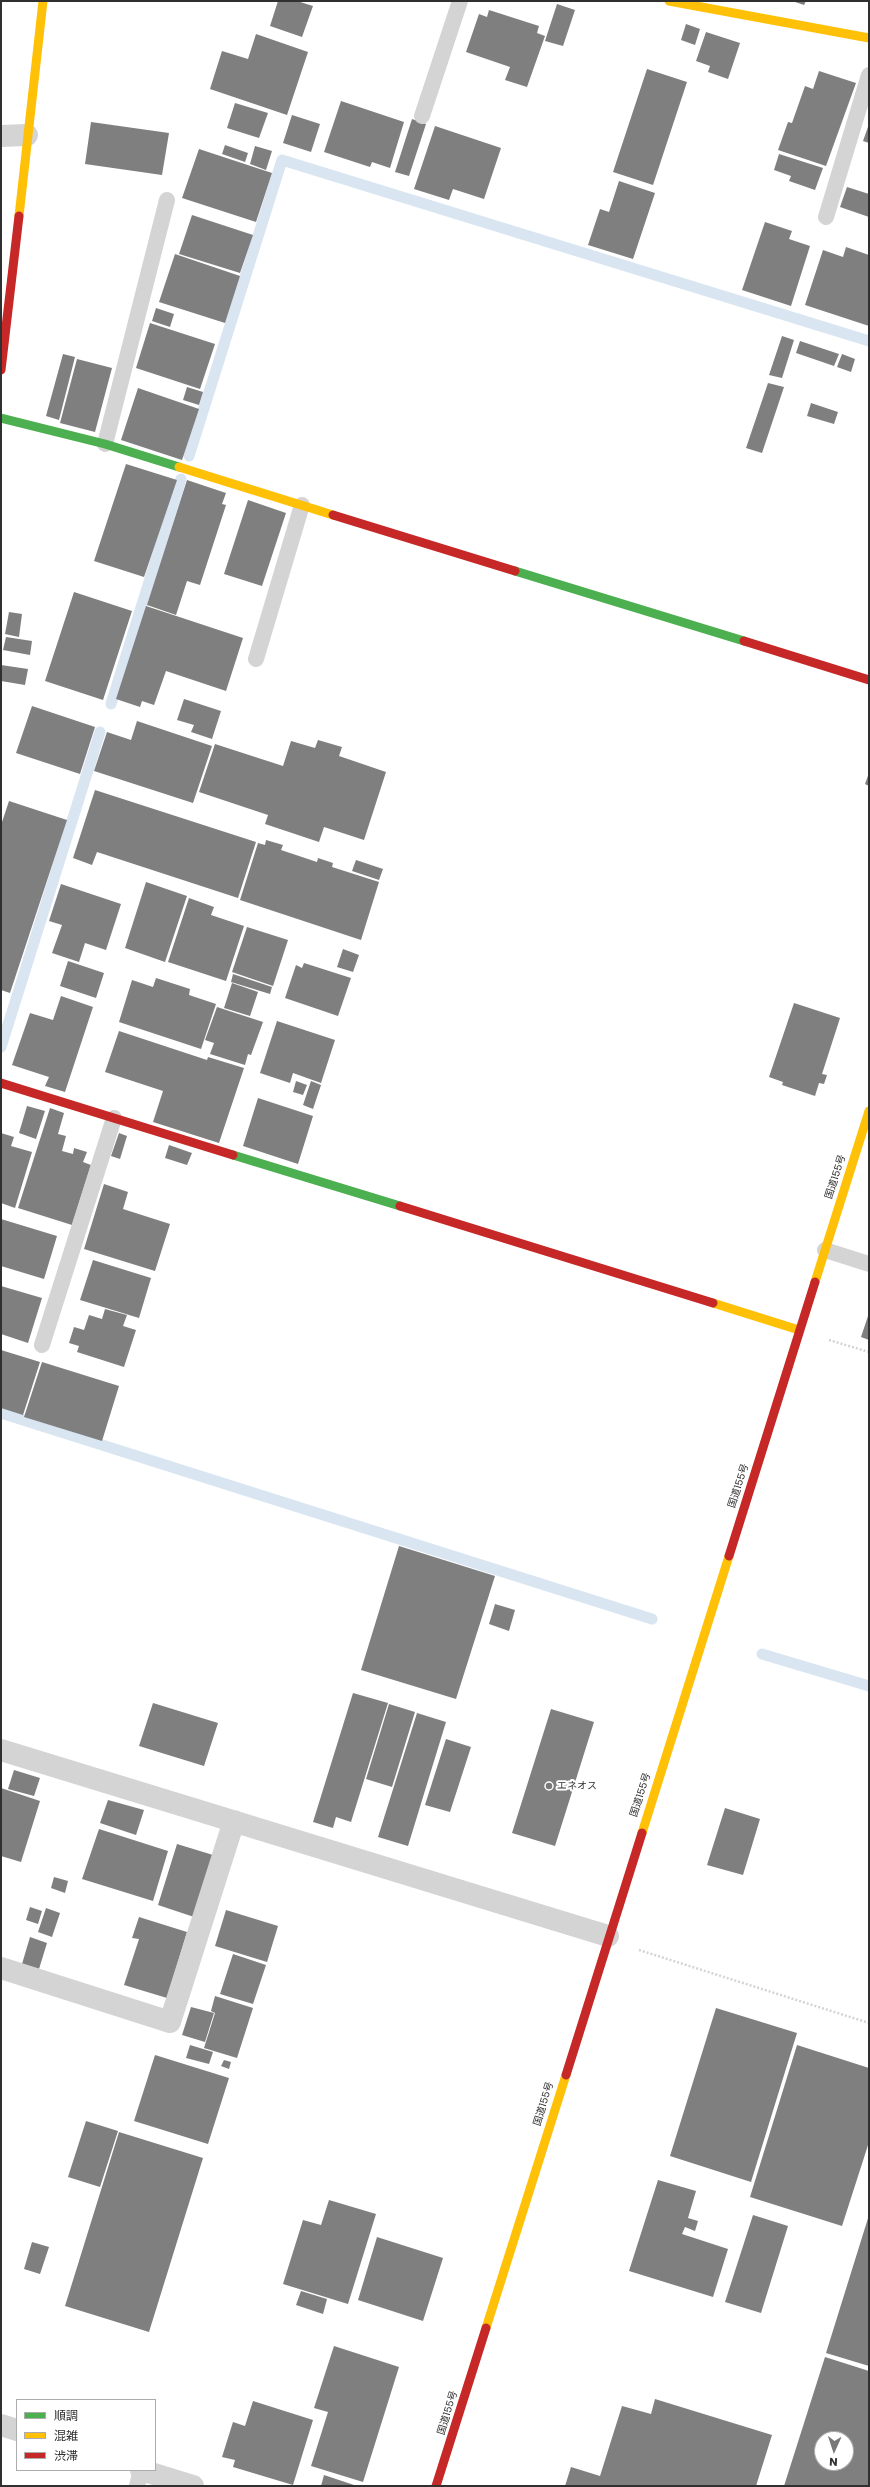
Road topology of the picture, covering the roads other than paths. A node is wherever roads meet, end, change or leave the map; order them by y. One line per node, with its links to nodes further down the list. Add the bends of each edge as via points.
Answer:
1 (43, 1): 7 (main road)
2 (460, 1): 6 (lane)
3 (678, 2): 4 (main road)
4 (869, 38)
5 (869, 74): 10 (lane)
6 (422, 116)
7 (27, 135): 8 (street); 11 (main road)
8 (1, 136)
9 (167, 200): 13 (lane)
10 (826, 217)
11 (1, 370)
12 (1, 418): 13 (main road)
13 (105, 444): 14 (main road)
14 (302, 505): 15 (lane); 16 (main road)
15 (256, 659)
16 (869, 680)
17 (1, 1083): 19 (main road)
18 (869, 1111): 20 (main road, 国道155号)
19 (114, 1118): 22 (main road); 23 (lane)
20 (825, 1250): 21 (lane); 22 (main road, 国道155号)
21 (869, 1264)
22 (799, 1330): 26 (main road, 国道155号)
23 (42, 1345)
24 (1, 1750): 25 (street)
25 (234, 1821): 26 (street); 27 (street, via 170,2022)
26 (607, 1938): 34 (main road, 国道155号)
27 (1, 1968)
28 (1, 2425): 29 (street)
29 (16, 2430)
30 (141, 2471): 32 (lane)
31 (144, 2471): 33 (street)
32 (137, 2486)
33 (193, 2486)
34 (436, 2486)

